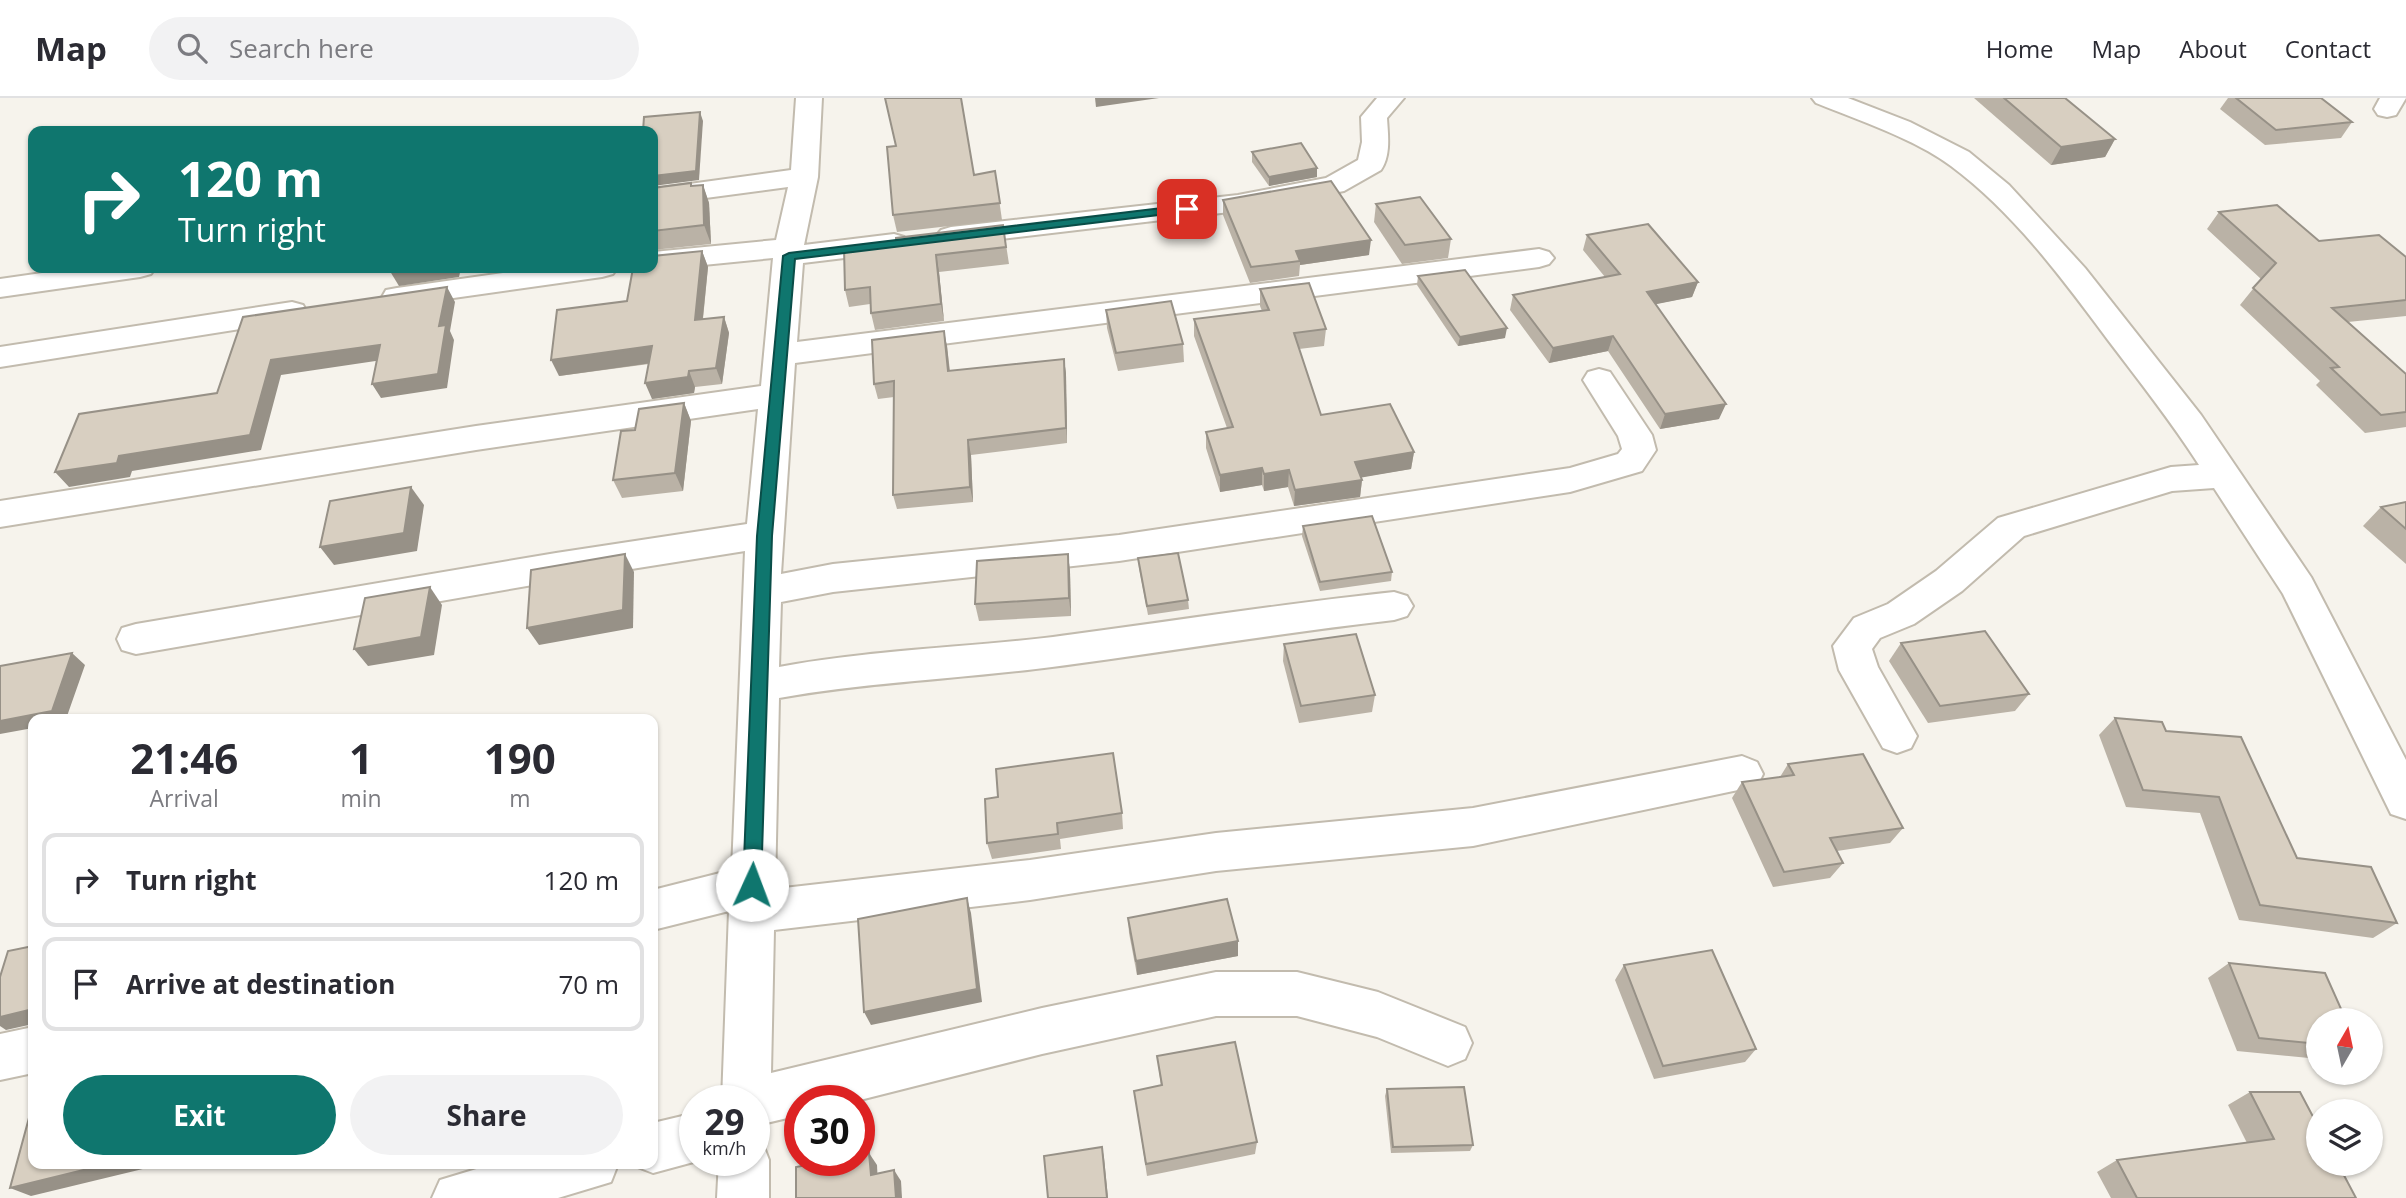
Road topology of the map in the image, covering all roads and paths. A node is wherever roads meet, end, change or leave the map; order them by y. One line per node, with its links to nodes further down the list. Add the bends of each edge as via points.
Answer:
1 (809, 98): 4 (street)
2 (1391, 98): 6 (street, via 1374,117 1371,164 1334,185 1238,203)
3 (1825, 98): 18 (street, via 1959,158 1999,191 2074,274 2189,423)
4 (804, 177): 5 (street); 6 (street)
5 (658, 196)
6 (789, 252): 8 (street); 14 (street)
7 (1539, 258): 14 (street)
8 (658, 261)
9 (105, 273): 11 (street)
10 (567, 273): 12 (street)
11 (0, 288)
12 (374, 300)
13 (320, 308): 15 (street)
14 (781, 354): 17 (street)
15 (0, 357)
16 (1599, 380): 21 (street, via 1635,435 1639,450 1630,463 1570,480 1119,548 833,578)
17 (778, 394): 19 (street); 20 (street)
18 (2223, 475): 25 (street, via 2171,479 2011,527 1949,581 1900,614 1867,628 1852,646 1859,670); 27 (street, via 2298,587)
19 (0, 514)
20 (764, 536): 21 (street); 23 (street, via 556,566)
21 (762, 592): 24 (street)
22 (1394, 606): 24 (street, via 1051,652 842,671)
23 (136, 639)
24 (759, 686): 28 (street)
25 (1898, 736)
26 (1742, 774): 28 (street, via 1473,827 1216,852 1030,880)
27 (2406, 802)
28 (752, 899): 29 (street); 33 (street)
29 (658, 909)
30 (1448, 1044): 34 (street, via 1378,1015 1297,994 1216,994 1042,1031)
31 (28, 1051): 32 (street)
32 (0, 1057)
33 (746, 1085)
34 (770, 1098)
35 (679, 1142): 36 (street)
36 (658, 1147)
37 (573, 1169): 39 (street)
38 (744, 1176): 40 (street)
39 (458, 1198)
40 (743, 1198)

